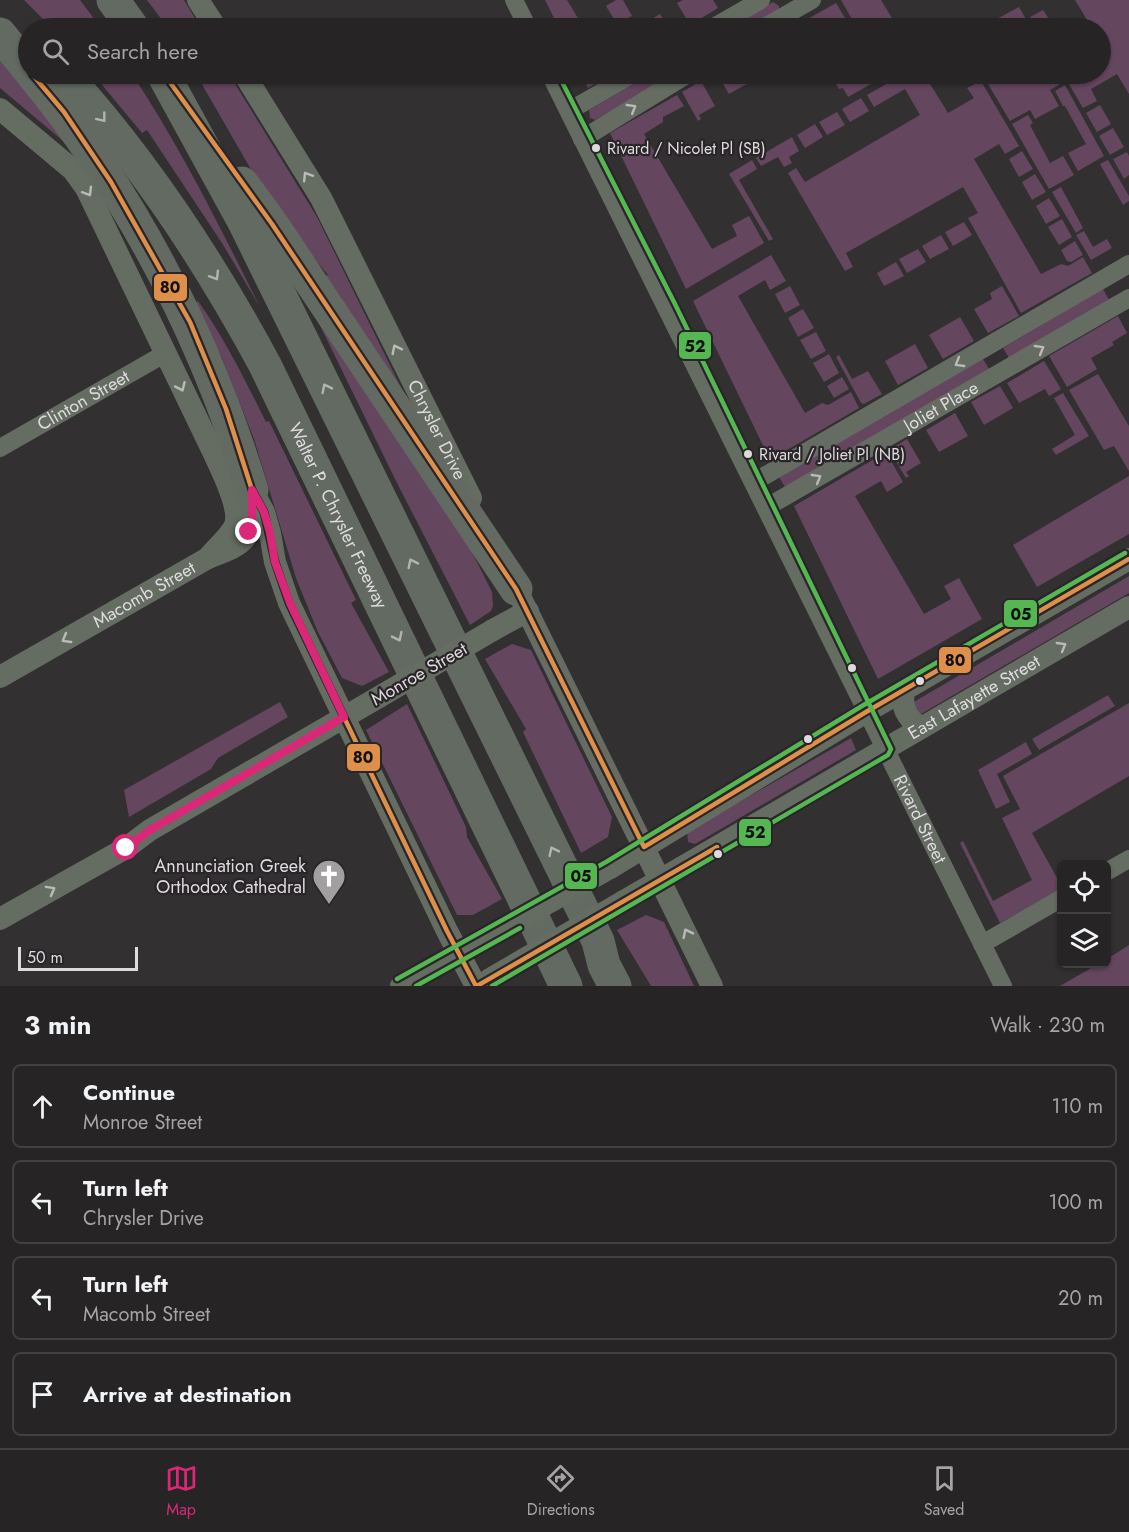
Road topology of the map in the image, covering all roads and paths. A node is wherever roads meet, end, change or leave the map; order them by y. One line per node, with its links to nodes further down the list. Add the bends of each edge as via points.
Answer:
1 (113, 0): 7 (highway)
2 (198, 0): 8 (street)
3 (514, 0): 9 (street)
4 (761, 0): 10 (street)
5 (812, 0): 11 (street)
6 (0, 8): 12 (highway)
7 (126, 18)
8 (210, 18)
9 (523, 18)
10 (730, 18)
11 (780, 18)
12 (18, 25)
13 (0, 34): 14 (highway)
14 (18, 56)
15 (40, 84): 33 (highway, via 111,182 190,322 226,410)
16 (73, 84): 40 (highway, Walter P. Chrysler Freeway, one-way to 40, via 144,171 229,298)
17 (169, 84): 54 (highway, one-way to 17, via 244,222)
18 (171, 84): 37 (highway, via 272,224)
19 (250, 84): 37 (street, Chrysler Drive, one-way to 19, via 321,198)
20 (555, 84): 24 (street, Rivard Street)
21 (615, 84): 24 (street)
22 (671, 84): 25 (street, one-way to 22)
23 (0, 109): 29 (street, one-way to 29, via 73,170 86,188)
24 (568, 111): 25 (street, Rivard Street)
25 (582, 138): 32 (street, Rivard Street)
26 (1129, 264): 28 (street, Joliet Place)
27 (1122, 302): 30 (street, Joliet Place, one-way to 27)
28 (989, 346): 30 (street); 32 (street, Joliet Place, one-way to 32)
29 (166, 353): 31 (street, Clinton Street); 35 (street, one-way to 35, via 223,474 236,511 233,528)
30 (1004, 370): 34 (street, Joliet Place, one-way to 30)
31 (0, 448)
32 (754, 482): 34 (street, Rivard Street)
33 (252, 490): 35 (street, Macomb Street, via 252,522 246,538 232,549); 43 (street, via 264,512 275,562 290,603)
34 (767, 507): 42 (street, Rivard Street)
35 (208, 558): 39 (street, Macomb Street, one-way to 39)
36 (1129, 559): 41 (street)
37 (522, 600): 43 (street, Monroe Street, bridge, via 494,630); 47 (street, Chrysler Drive)
38 (1129, 607): 44 (street, East Lafayette Street, one-way to 38)
39 (0, 677)
40 (418, 678): 60 (highway); 61 (highway, Walter P. Chrysler Freeway)
41 (904, 690): 42 (street); 44 (street, via 905,713)
42 (866, 712): 45 (street, Rivard Street); 46 (street)
43 (344, 717): 53 (street, Monroe Street, one-way to 43); 56 (street, via 447,931)
44 (920, 728): 45 (street, East Lafayette Street)
45 (884, 749): 49 (street, East Lafayette Street); 55 (street, Rivard Street)
46 (674, 830): 47 (street); 49 (street)
47 (644, 847): 51 (street, Chrysler Drive); 56 (street, bridge)
48 (1129, 859): 50 (street)
49 (691, 862): 51 (street, East Lafayette Street)
50 (1111, 870)
51 (660, 880): 58 (street, East Lafayette Street, bridge); 64 (street, Chrysler Drive, one-way to 51)
52 (1057, 901): 55 (street)
53 (0, 919)
54 (598, 941): 62 (highway); 63 (highway, via 618,960)
55 (982, 944): 65 (street, Rivard Street)
56 (468, 948): 57 (street); 58 (street)
57 (429, 980): 59 (street)
58 (481, 984)
59 (401, 986)
60 (550, 986)
61 (566, 986)
62 (615, 986)
63 (632, 986)
64 (712, 986)
65 (1003, 986)

